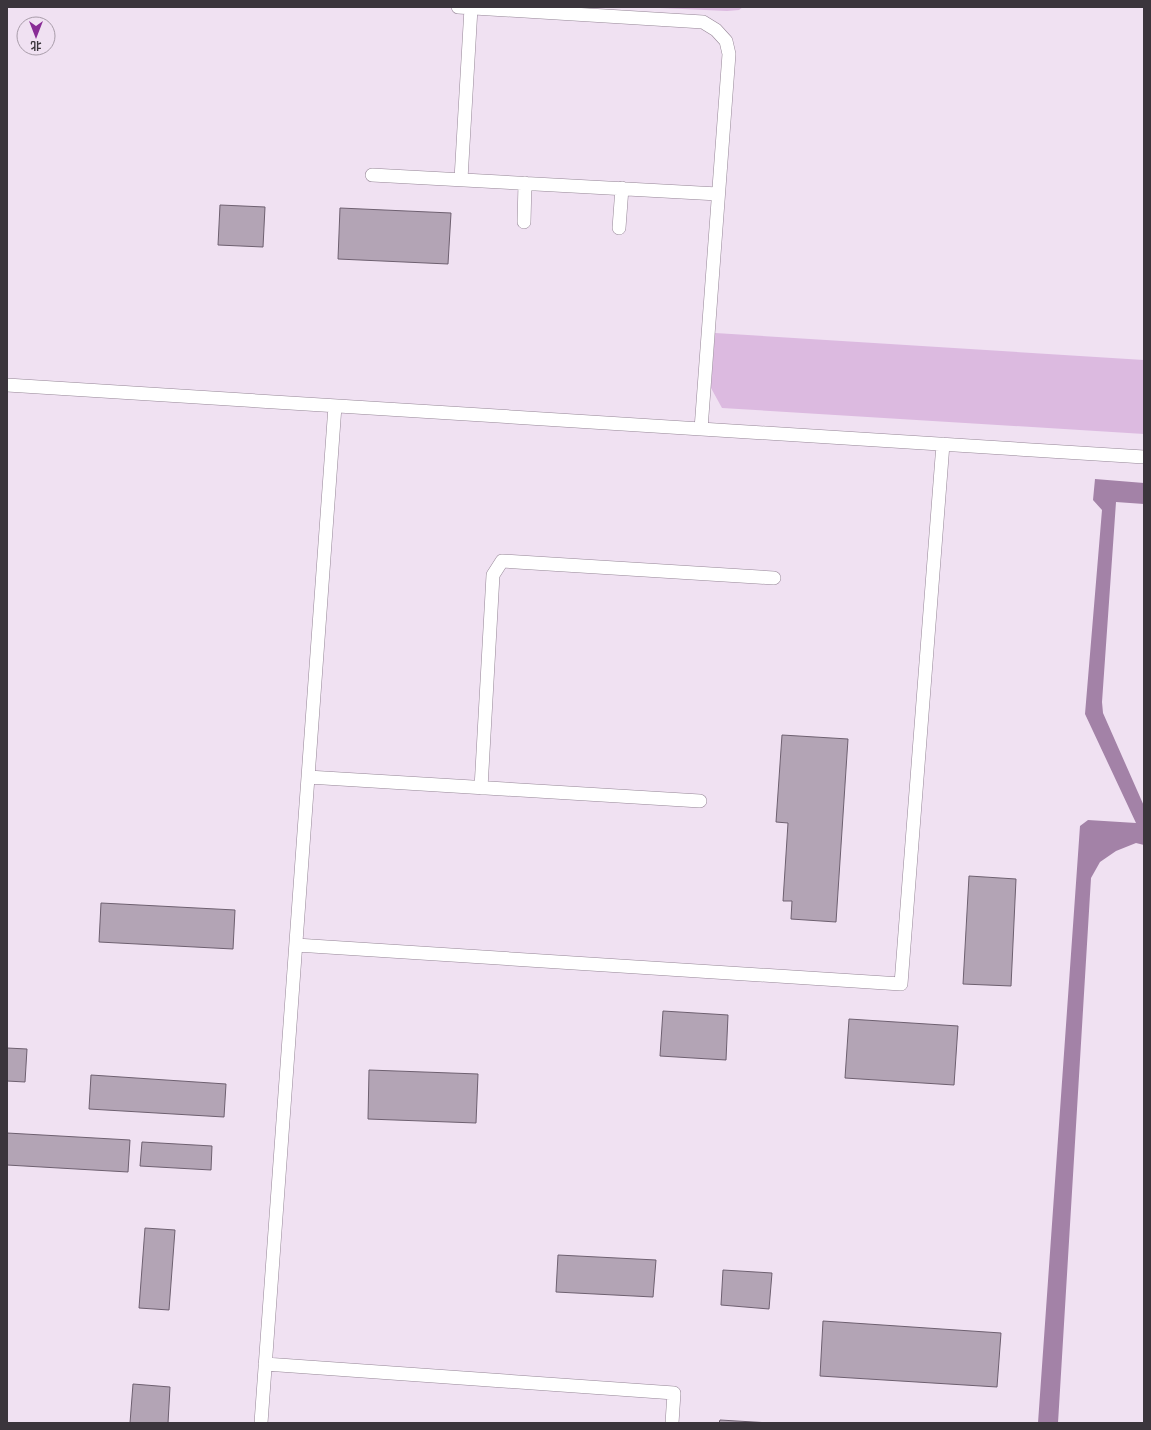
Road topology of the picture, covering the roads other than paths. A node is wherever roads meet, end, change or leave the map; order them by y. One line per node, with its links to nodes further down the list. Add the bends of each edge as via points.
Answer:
1 (458, 7): 2 (lane)
2 (471, 8): 4 (lane); 7 (lane, via 703,22 716,30 726,41 728,54)
3 (372, 174): 4 (lane)
4 (461, 179): 5 (lane)
5 (525, 183): 6 (lane); 8 (lane)
6 (622, 188): 7 (lane); 9 (lane)
7 (718, 194): 12 (lane)
8 (524, 222)
9 (619, 228)
10 (7, 385): 11 (lane)
11 (335, 406): 12 (lane); 16 (lane)
12 (701, 429): 13 (lane)
13 (943, 444): 14 (lane); 19 (lane, via 901,984)
14 (1144, 457)
15 (774, 578): 17 (lane, via 502,561 493,576)
16 (308, 777): 17 (lane); 19 (lane)
17 (481, 788): 18 (lane)
18 (700, 801)
19 (296, 945): 20 (lane)
20 (265, 1364): 21 (lane); 22 (lane, via 674,1393)
21 (261, 1423)
22 (672, 1423)

